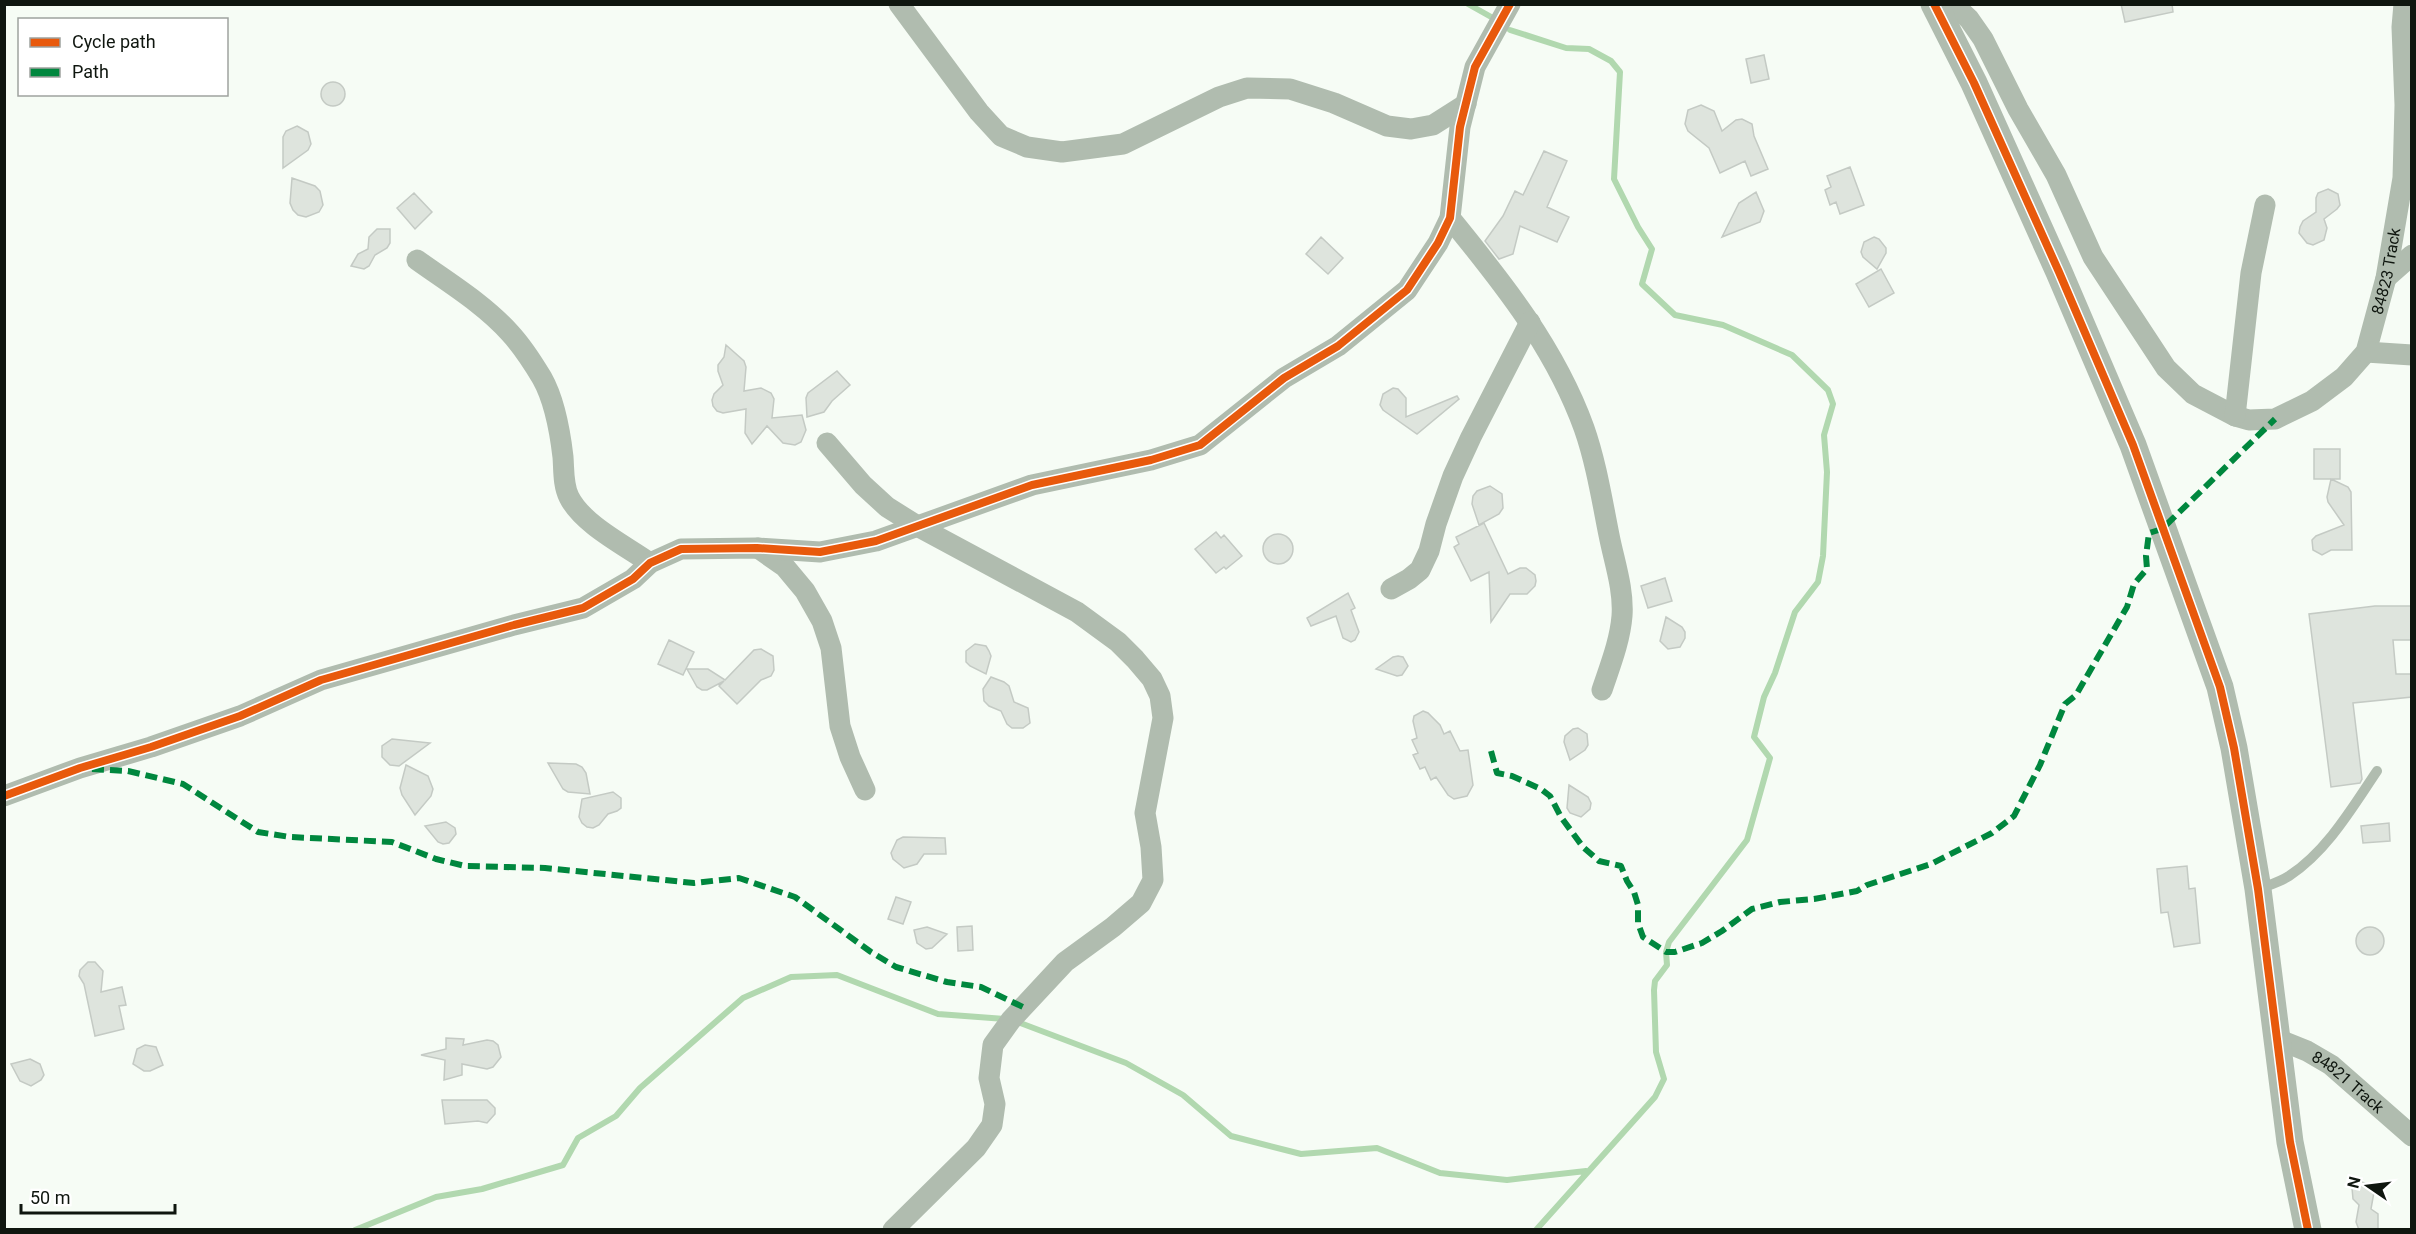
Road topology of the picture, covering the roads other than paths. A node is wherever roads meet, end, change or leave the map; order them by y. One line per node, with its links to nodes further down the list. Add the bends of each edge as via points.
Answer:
1 (899, 4): 6 (street, via 979,112 1001,136 1027,147 1062,152 1123,144 1246,88 1290,88 1387,126 1411,129 1433,125)
2 (1510, 4): 6 (street, via 1475,67)
3 (1934, 4): 25 (street, via 1974,83 2133,445 2220,687 2235,748)
4 (1953, 4): 15 (street, via 1983,39 2056,175 2093,257 2166,368 2193,394)
5 (2404, 4): 11 (street, 84823 Track, via 2403,178)
6 (1466, 104): 8 (street)
7 (2265, 205): 15 (street, via 2251,273)
8 (1450, 218): 12 (street); 17 (street, via 1407,290 1338,346 1284,378 1200,445 1151,460 1032,485)
9 (2412, 255): 11 (street)
10 (417, 260): 19 (street, via 483,308 511,334 543,380 554,407 569,497 603,531)
11 (2386, 278): 13 (street, 84823 Track)
12 (1530, 322): 20 (street, via 1470,437 1420,570); 21 (street, via 1559,370 1584,429 1621,586 1622,615)
13 (2366, 352): 14 (street); 15 (street, 84823 Track, via 2344,377 2312,401 2275,419)
14 (2412, 355)
15 (2235, 416)
16 (827, 443): 17 (street, via 862,485)
17 (919, 527): 18 (street, via 876,541 820,552); 28 (street, via 1077,612 1118,642 1152,679 1160,696 1163,718 1145,813 1153,880 1140,903 1065,962 1011,1020 993,1045 989,1078 995,1104 992,1125 975,1148)
18 (757, 548): 19 (street, via 681,549); 23 (street, via 785,567 822,621 831,648 840,726)
19 (650, 563): 24 (street, via 633,579 583,608 321,680 240,716)
20 (1391, 589)
21 (1602, 690)
22 (2377, 771): 25 (lane, via 2346,818 2308,862 2287,878)
23 (865, 790)
24 (4, 796)
25 (2258, 889): 26 (street)
26 (2275, 1038): 27 (street, 84821 Track, via 2331,1065); 29 (street)
27 (2412, 1136)
28 (893, 1230)
29 (2308, 1230)

